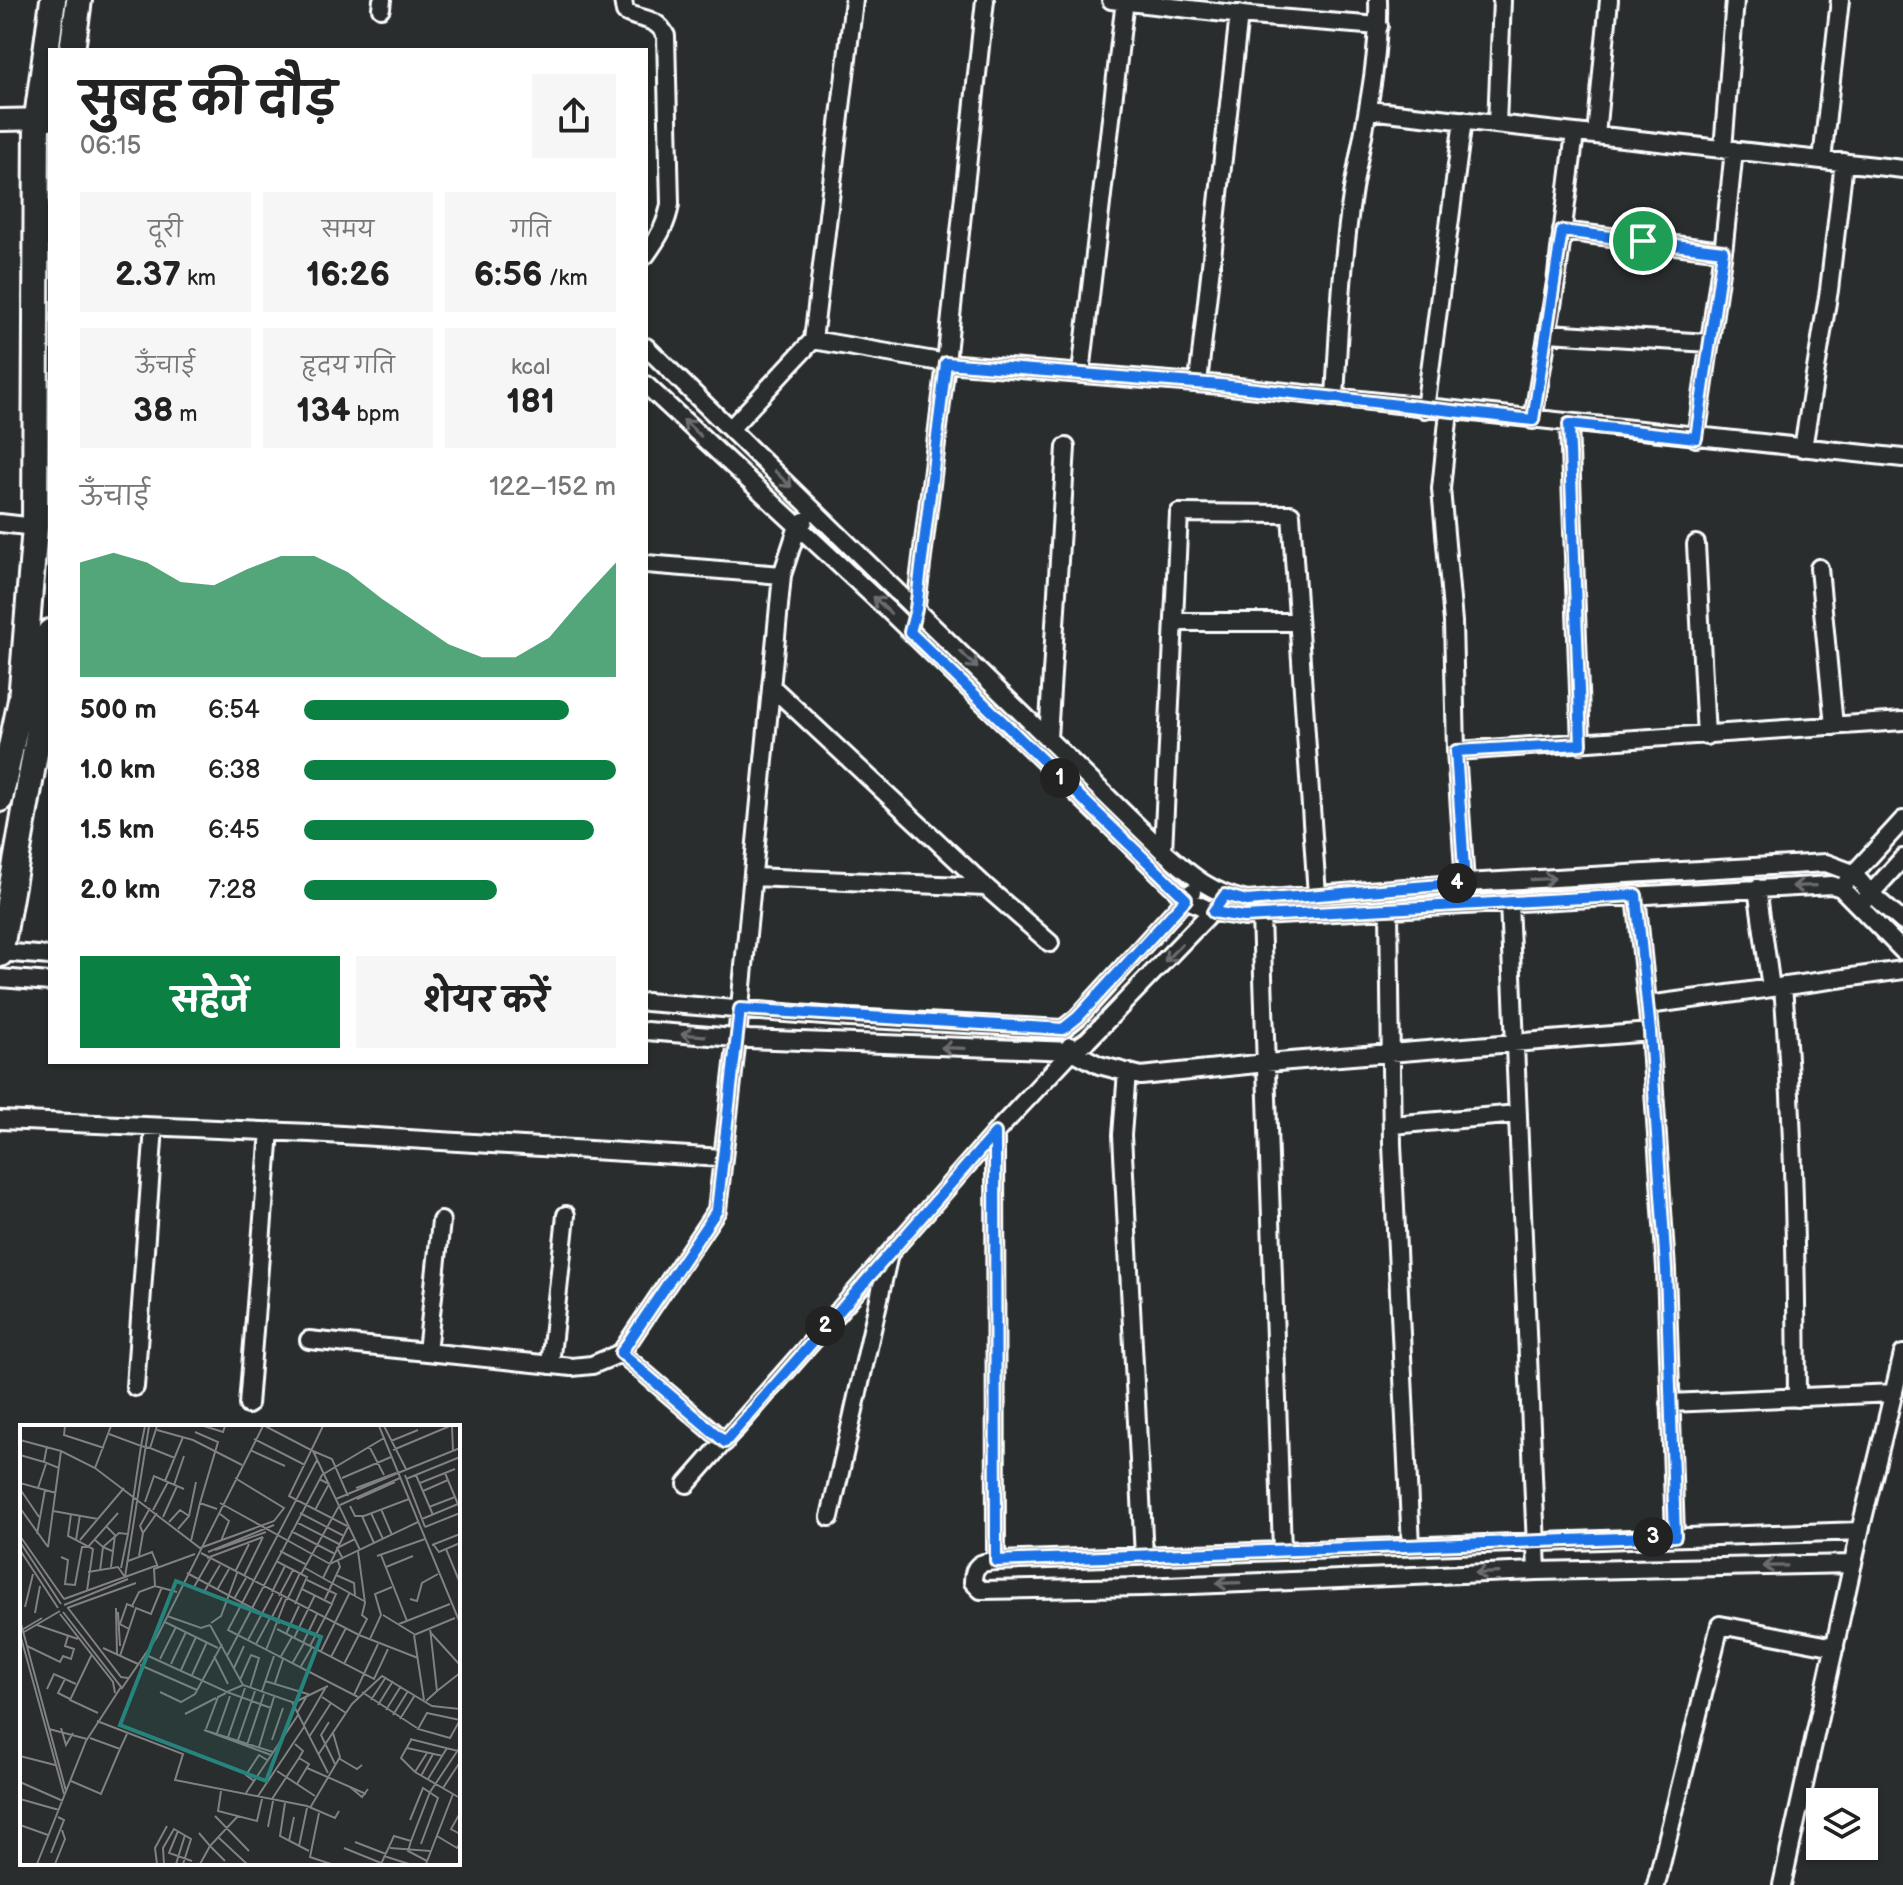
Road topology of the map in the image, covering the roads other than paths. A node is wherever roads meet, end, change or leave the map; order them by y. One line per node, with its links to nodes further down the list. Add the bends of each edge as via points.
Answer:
1 (53, 0): 14 (main road)
2 (79, 0): 15 (main road)
3 (623, 0): 30 (street, via 625,12 654,21 666,36 670,204 668,219)
4 (854, 0): 32 (street)
5 (985, 0): 35 (street)
6 (1120, 0): 12 (street); 36 (street)
7 (1378, 0): 13 (street)
8 (1502, 0): 21 (street)
9 (1609, 0): 23 (street)
10 (1735, 0): 24 (street)
11 (1840, 0): 25 (street)
12 (1248, 10): 13 (street); 37 (street)
13 (1379, 26): 17 (street)
14 (49, 48)
15 (72, 48)
16 (48, 66): 18 (main road)
17 (1368, 110): 20 (street); 39 (street, via 1341,272)
18 (44, 118): 19 (street); 52 (main road)
19 (0, 120)
20 (1463, 120): 21 (street); 40 (street)
21 (1497, 124): 22 (street)
22 (1575, 133): 23 (street); 28 (street)
23 (1596, 135): 24 (street)
24 (1728, 150): 25 (street); 29 (street)
25 (1822, 160): 26 (street)
26 (1844, 162): 27 (street); 47 (street)
27 (1903, 169)
28 (1562, 231): 29 (street); 31 (street)
29 (1723, 251): 33 (street)
30 (648, 252)
31 (1548, 333): 33 (street); 42 (street)
32 (813, 340): 35 (street); 44 (street)
33 (1709, 343): 45 (street)
34 (648, 349): 44 (street)
35 (946, 363): 36 (street); 57 (street)
36 (1081, 373): 37 (street)
37 (1198, 383): 39 (street)
38 (648, 387): 51 (street, one-way to 38)
39 (1335, 397): 40 (street)
40 (1425, 409): 41 (street)
41 (1449, 411): 42 (street); 68 (street, via 1441,489 1453,622)
42 (1533, 420): 43 (street)
43 (1569, 424): 45 (street); 67 (street)
44 (731, 428): 49 (street, one-way to 49)
45 (1696, 438): 47 (street)
46 (1066, 447): 66 (street)
47 (1803, 448): 48 (street)
48 (1903, 458)
49 (816, 512): 51 (street); 57 (street)
50 (0, 523): 52 (street)
51 (798, 526): 56 (street); 60 (street, one-way to 51)
52 (35, 527): 69 (main road, via 21,700)
53 (1696, 544): 65 (street)
54 (648, 564): 56 (street)
55 (1819, 568): 64 (street)
56 (782, 575): 62 (street)
57 (916, 609): 60 (street); 66 (street, one-way to 66)
58 (1174, 622): 59 (street); 59 (street, via 1179,513 1291,514); 71 (street)
59 (1298, 622): 82 (street)
60 (910, 632): 84 (street)
61 (48, 651): 93 (main road)
62 (771, 686): 74 (street); 77 (street)
63 (1903, 721): 64 (street)
64 (1834, 726): 65 (street)
65 (1706, 736): 67 (street)
66 (1048, 738): 71 (street)
67 (1581, 744): 68 (street)
68 (1456, 751): 76 (street)
69 (0, 799)
70 (1903, 820): 73 (street)
71 (1163, 851): 75 (street)
72 (1903, 858): 80 (street)
73 (1853, 873): 76 (street, one-way to 73, via 1811,863); 79 (street); 80 (street)
74 (753, 877): 77 (street); 101 (street)
75 (1200, 883): 81 (street); 84 (street)
76 (1465, 883): 82 (street)
77 (986, 887): 91 (street)
78 (1757, 888): 79 (street, one-way to 78); 83 (street); 98 (street)
79 (1841, 888): 86 (street)
80 (1871, 894): 86 (street); 90 (street)
81 (1225, 895): 82 (street, via 1247,901); 88 (street)
82 (1317, 895)
83 (1636, 895): 85 (street); 100 (street)
84 (1186, 899): 88 (street); 102 (street)
85 (1509, 902): 87 (street); 106 (street)
86 (1859, 907): 92 (street)
87 (1389, 909): 89 (street); 108 (street)
88 (1213, 912): 89 (street); 107 (street, one-way to 107)
89 (1261, 916): 109 (street)
90 (1903, 922)
91 (1050, 943)
92 (1903, 951)
93 (0, 953): 94 (street)
94 (48, 956)
95 (1903, 970): 98 (street)
96 (0, 978): 97 (street)
97 (48, 982)
98 (1777, 987): 100 (street); 128 (street, via 1791,1088)
99 (648, 1002): 101 (street)
100 (1648, 1005): 104 (street)
101 (740, 1009): 102 (street); 105 (street)
102 (1063, 1029): 107 (street)
103 (648, 1031): 105 (street, one-way to 103)
104 (1650, 1032): 106 (street); 129 (street)
105 (737, 1038): 107 (street, one-way to 105); 117 (street)
106 (1515, 1043): 108 (street); 111 (street)
107 (1072, 1051): 110 (street); 116 (street)
108 (1391, 1054): 109 (street); 113 (street)
109 (1266, 1063): 110 (street, via 1141,1076); 138 (street)
110 (1127, 1072): 139 (street, via 1122,1135)
111 (1518, 1114): 113 (street); 136 (street)
112 (0, 1120): 114 (street)
113 (1392, 1125): 137 (street)
114 (154, 1127): 115 (street); 126 (street)
115 (270, 1131): 117 (street); 130 (street)
116 (995, 1133): 120 (street); 140 (street)
117 (723, 1158): 123 (street, via 717,1210)
118 (566, 1215): 125 (street)
119 (441, 1221): 122 (street)
120 (889, 1253): 131 (street); 133 (street)
121 (309, 1340): 122 (street)
122 (427, 1352): 125 (street)
123 (621, 1353): 125 (street, via 592,1365); 131 (street)
124 (1903, 1354): 127 (street)
125 (550, 1365)
126 (135, 1387)
127 (1894, 1393): 128 (street); 134 (street)
128 (1797, 1398): 129 (street)
129 (1670, 1403): 135 (street)
130 (248, 1405)
131 (725, 1442): 132 (street)
132 (687, 1484)
133 (830, 1517)
134 (1860, 1531): 135 (street); 141 (street)
135 (1675, 1536): 136 (street)
136 (1537, 1541): 137 (street); 142 (street)
137 (1411, 1546): 138 (street)
138 (1282, 1551): 139 (street)
139 (1144, 1556): 140 (street)
140 (996, 1561): 142 (street, one-way to 140, via 981,1590 973,1582 976,1567)
141 (1853, 1564): 142 (street, one-way to 142); 143 (street)
142 (1537, 1571)
143 (1835, 1647): 144 (street, via 1720,1625); 145 (street)
144 (1656, 1885)
145 (1782, 1885)

